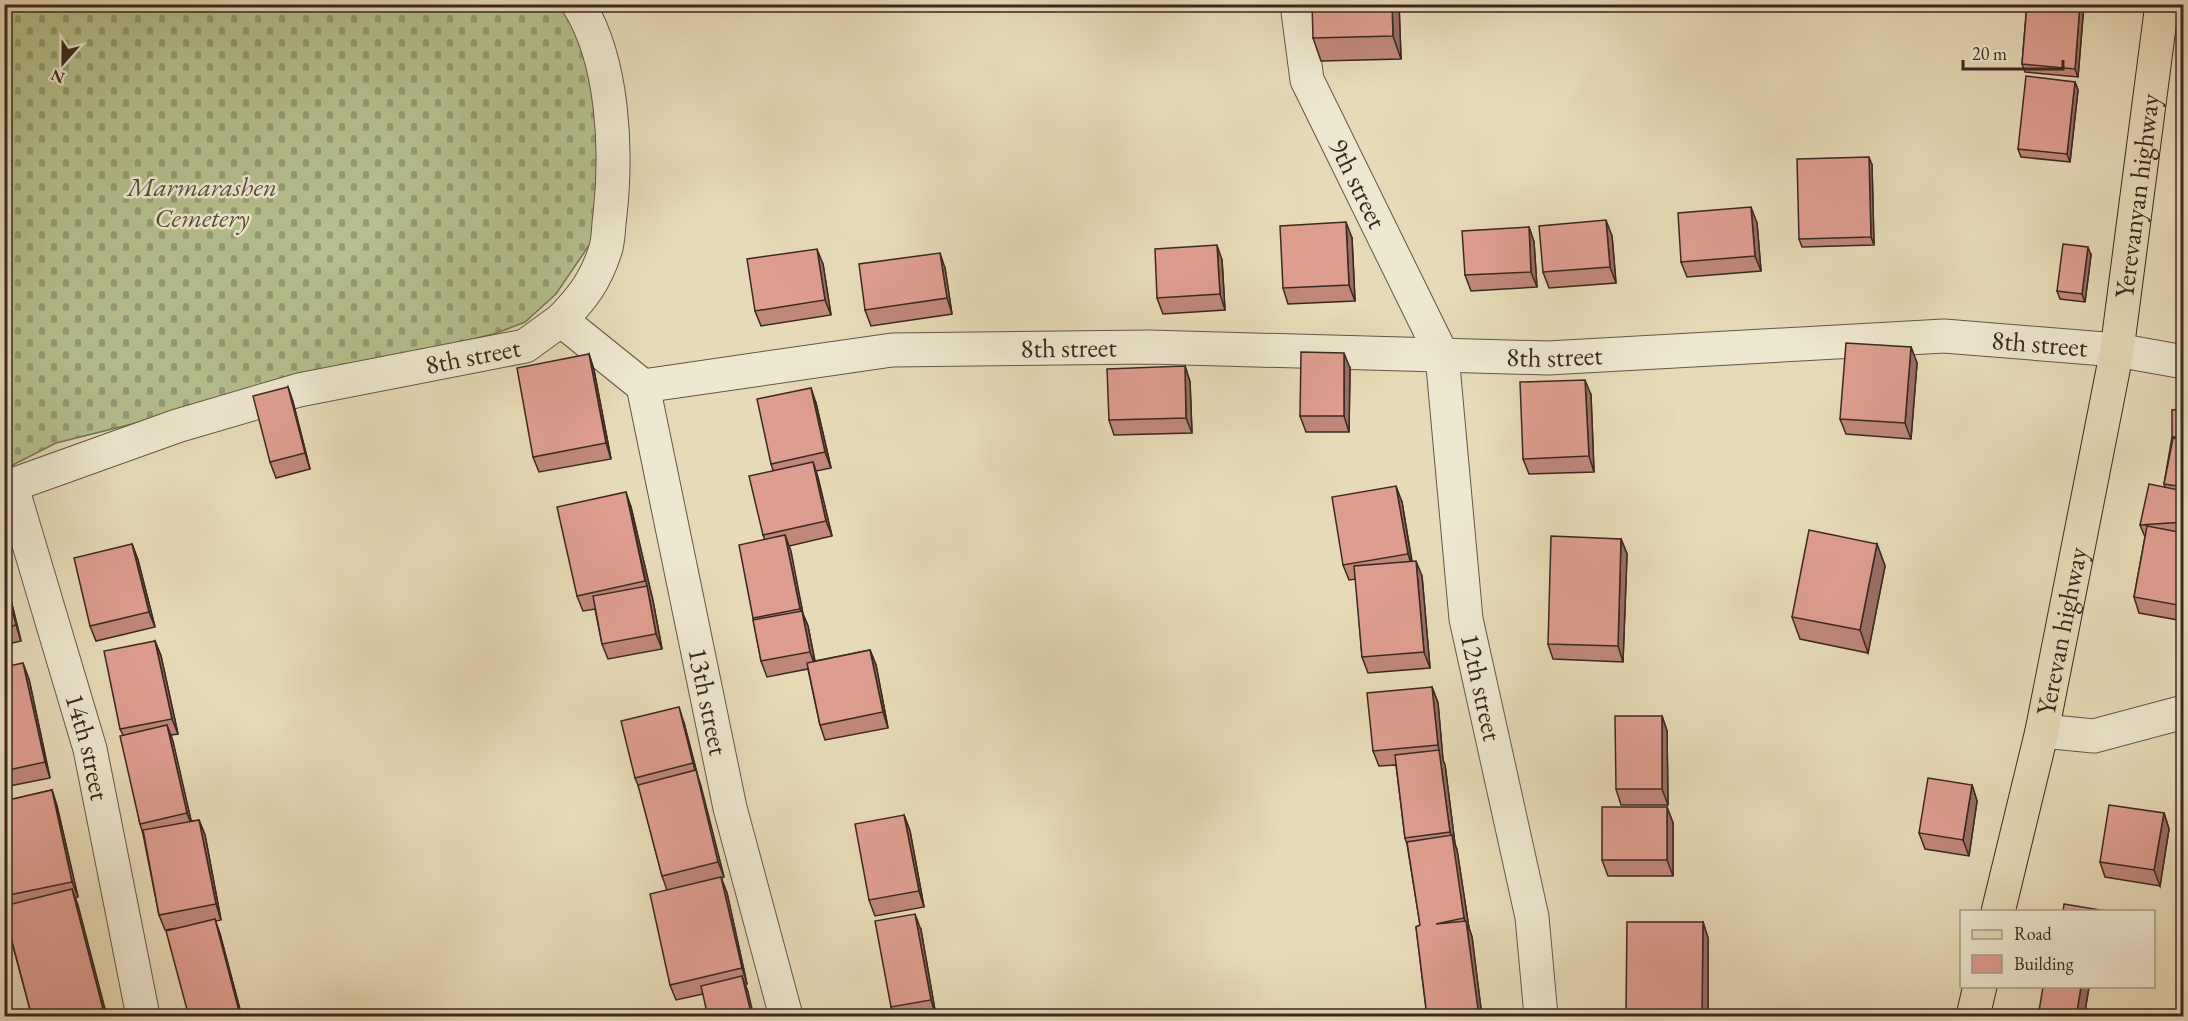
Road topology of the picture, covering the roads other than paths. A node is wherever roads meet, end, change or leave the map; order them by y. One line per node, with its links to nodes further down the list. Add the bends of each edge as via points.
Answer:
1 (578, 4): 4 (street, 8th street, via 600,60 614,126 614,176 606,250 587,293)
2 (1297, 4): 6 (street, 9th street, via 1307,80)
3 (2162, 4): 5 (main road, Yerevanyan highway)
4 (561, 320): 8 (street); 9 (street, 8th street, via 525,346 299,390 177,426)
5 (2117, 350): 6 (street, 8th street, via 1944,336 1548,358); 7 (street, 8th street); 11 (main road, Yerevan highway)
6 (1442, 356): 8 (street, 8th street, via 1149,347 892,350); 16 (street, 12th street, via 1466,619 1532,917)
7 (2184, 362)
8 (643, 386): 15 (street, 13th street, via 730,808)
9 (8, 486): 14 (street, 14th street, via 90,749)
10 (2184, 712): 11 (street, via 2094,736)
11 (2042, 731): 12 (main road, Yerevan highway)
12 (1998, 910)
13 (1980, 988): 17 (main road)
14 (143, 1017)
15 (786, 1017)
16 (1540, 1017)
17 (1973, 1017)

